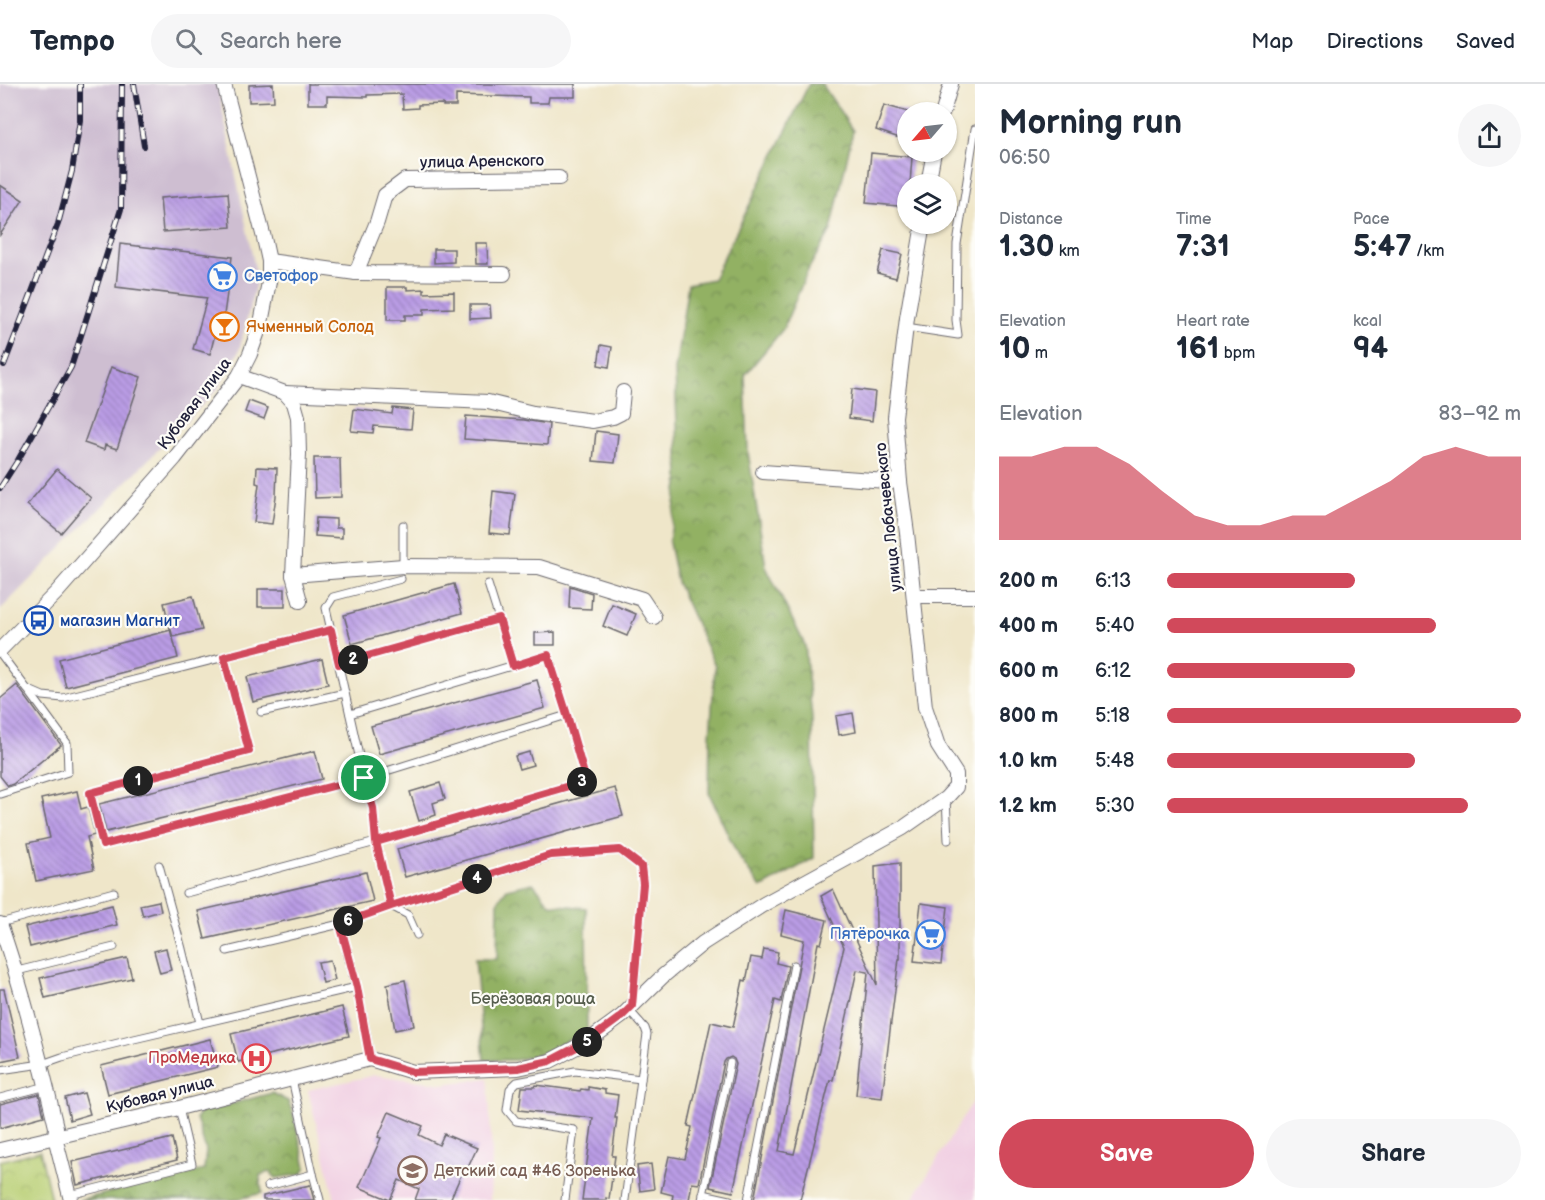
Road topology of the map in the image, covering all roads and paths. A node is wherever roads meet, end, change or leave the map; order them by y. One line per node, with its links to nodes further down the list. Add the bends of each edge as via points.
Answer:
1 (224, 84): 7 (street, Кубовая улица)
2 (951, 84): 3 (street)
3 (946, 102)
4 (975, 129): 10 (lane, via 957,244 958,335)
5 (559, 178): 8 (street, улица Аренского, via 405,180 385,195)
6 (920, 234): 10 (street, улица Лобачевского)
7 (268, 261): 8 (street); 11 (street, Кубовая улица, via 269,282 261,322)
8 (356, 273): 9 (street)
9 (504, 274)
10 (906, 327): 15 (street, улица Лобачевского, via 895,417)
11 (239, 376): 13 (street); 26 (street, Кубовая улица, via 167,467)
12 (623, 392): 13 (street, via 621,413 593,421 488,402)
13 (285, 393): 18 (street, via 294,403 298,417)
14 (764, 472): 15 (street)
15 (900, 482): 20 (street, улица Лобачевского)
16 (403, 525): 17 (lane)
17 (402, 572): 18 (street); 23 (street, via 539,567 642,599); 25 (lane, via 333,597 326,608)
18 (293, 575): 22 (street)
19 (488, 584): 24 (lane)
20 (914, 596): 21 (street); 37 (street, улица Лобачевского, via 925,707 938,746 956,774 956,787)
21 (975, 596)
22 (300, 601)
23 (654, 617)
24 (499, 619): 28 (lane); 29 (lane)
25 (331, 630): 27 (lane); 28 (lane)
26 (0, 651): 30 (lane)
27 (224, 657): 30 (lane, via 63,698); 35 (lane, via 249,751 90,793 103,845)
28 (339, 664): 31 (lane)
29 (513, 666): 33 (lane); 34 (lane, via 548,655)
30 (27, 689): 36 (lane, via 67,743 68,772)
31 (345, 693): 32 (lane); 33 (lane)
32 (261, 712)
33 (350, 714): 35 (lane)
34 (567, 715): 35 (lane); 39 (lane, via 586,781)
35 (364, 778): 39 (lane, via 373,808)
36 (0, 794)
37 (946, 798): 38 (lane); 52 (street, via 903,828 764,904 703,943)
38 (948, 840)
39 (376, 842): 42 (lane); 43 (lane)
40 (159, 865): 53 (lane)
41 (114, 892): 44 (lane)
42 (186, 893)
43 (391, 906): 45 (lane); 46 (lane, via 408,915); 52 (lane, via 551,855 620,850 641,866 643,884)
44 (0, 924): 50 (street)
45 (340, 924): 48 (lane); 51 (lane)
46 (417, 934)
47 (114, 947): 50 (lane)
48 (227, 951)
49 (794, 965): 73 (lane)
50 (17, 971): 56 (street)
51 (357, 987): 53 (lane); 54 (lane)
52 (631, 1008): 54 (street, via 588,1041 550,1061 518,1068 413,1072); 59 (lane, via 647,1034)
53 (200, 1023): 56 (lane)
54 (370, 1059): 58 (street, Кубовая улица)
55 (730, 1063): 67 (lane)
56 (42, 1064): 57 (lane); 60 (street)
57 (0, 1070)
58 (292, 1079): 62 (street, Кубовая улица); 65 (lane)
59 (641, 1080): 70 (lane, via 574,1071 517,1082 510,1089 507,1110 516,1121 574,1130); 71 (lane)
60 (47, 1086): 61 (lane); 63 (street)
61 (0, 1098)
62 (179, 1108): 63 (street, Кубовая улица); 68 (lane, via 192,1164)
63 (55, 1137): 64 (street, Кубовая улица); 68 (street)
64 (0, 1150)
65 (313, 1174): 66 (lane); 69 (lane)
66 (268, 1186)
67 (703, 1197): 72 (lane)
68 (70, 1198)
69 (320, 1200)
70 (565, 1200)
71 (625, 1200)
72 (730, 1200)
73 (748, 1200)

